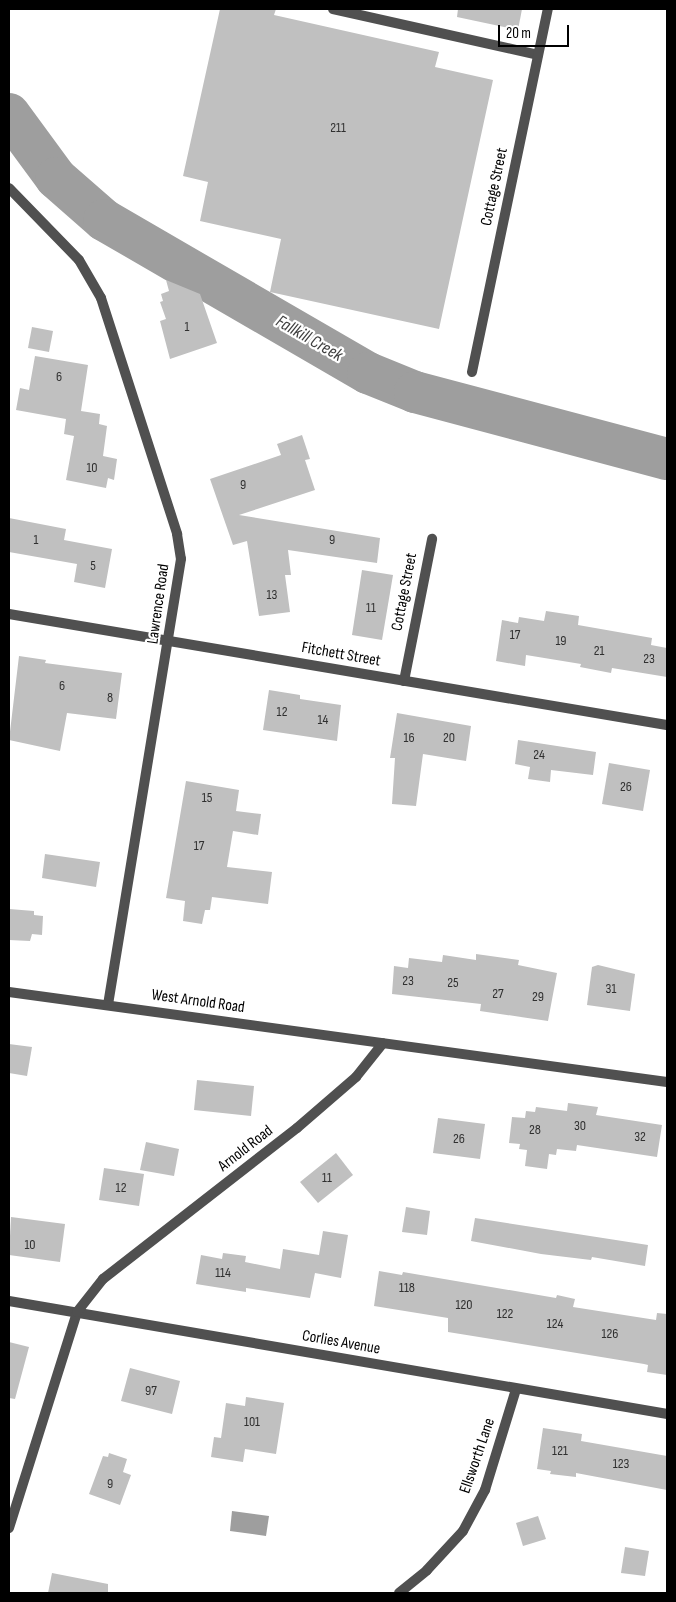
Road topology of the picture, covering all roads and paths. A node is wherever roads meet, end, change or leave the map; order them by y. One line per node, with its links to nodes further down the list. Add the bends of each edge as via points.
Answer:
1 (333, 9): 3 (street)
2 (548, 9): 3 (street, Cottage Street)
3 (538, 55): 5 (street, Cottage Street)
4 (9, 188): 8 (street, Lawrence Road, via 79,260 101,298 177,534 179,583)
5 (472, 372)
6 (432, 539): 9 (street, Cottage Street)
7 (9, 614): 8 (street, Fitchett Street)
8 (169, 641): 9 (street, Fitchett Street); 12 (street, Lawrence Road)
9 (404, 681): 10 (street, Fitchett Street)
10 (667, 725)
11 (9, 992): 12 (street, West Arnold Road)
12 (108, 1005): 13 (street, West Arnold Road)
13 (383, 1043): 14 (street); 16 (street, Arnold Road, via 356,1077 297,1128 103,1279)
14 (667, 1082)
15 (9, 1301): 16 (street, Corlies Avenue)
16 (77, 1312): 17 (street, Corlies Avenue); 19 (street, Arnold Road)
17 (516, 1389): 18 (street, Corlies Avenue); 20 (street, Ellsworth Lane, via 485,1490 462,1531 427,1570)
18 (667, 1414)
19 (9, 1528)
20 (399, 1593)

